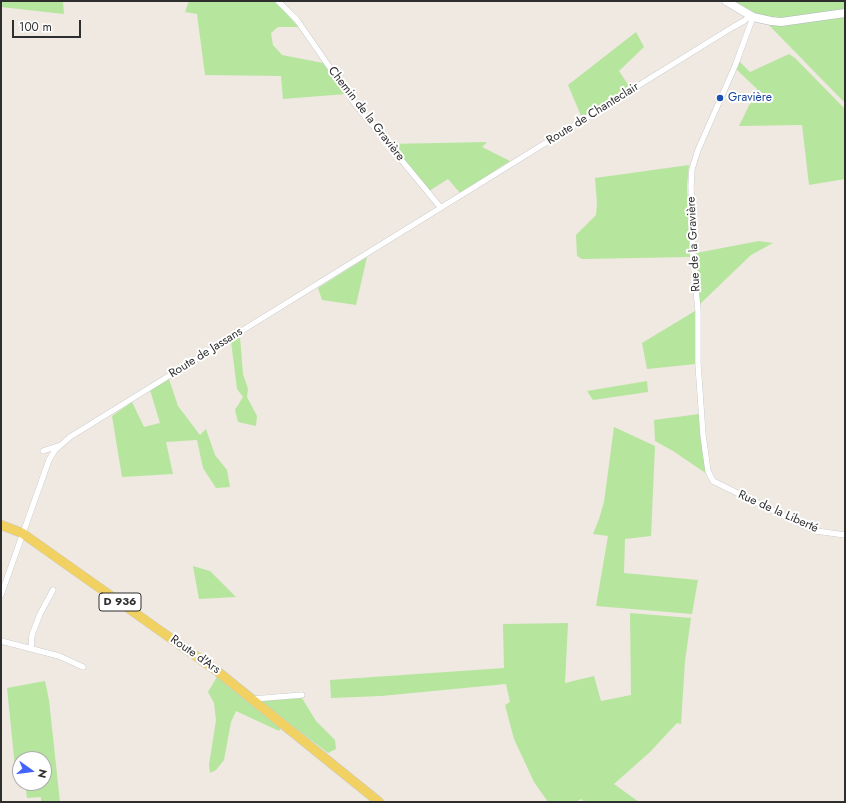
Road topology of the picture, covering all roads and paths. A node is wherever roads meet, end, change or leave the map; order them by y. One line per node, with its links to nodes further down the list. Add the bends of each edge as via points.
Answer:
1 (278, 1): 5 (street, Chemin de la Gravière, via 297,20 355,104)
2 (726, 1): 4 (street)
3 (845, 13): 4 (street, via 781,22)
4 (751, 17): 5 (street, Route de Chanteclair); 8 (street, Rue de la Gravière, via 735,66 692,169 693,260 698,310 702,427 708,471)
5 (438, 209): 6 (street, Route de Jassans, via 70,437)
6 (61, 445): 7 (street); 10 (street, Route de Jassans, via 49,460)
7 (43, 451)
8 (713, 481): 11 (street, Rue de la Liberté, via 816,531)
9 (1, 524): 10 (main road, Route d'Ars / D 936)
10 (22, 533): 13 (street, Route de Jassans); 18 (main road, Route d'Ars / D 936)
11 (845, 536)
12 (53, 590): 15 (street, via 32,635)
13 (1, 595)
14 (1, 641): 15 (street)
15 (30, 648): 16 (street, via 59,656)
16 (83, 668)
17 (302, 695): 18 (street)
18 (253, 699): 19 (main road, Route d'Ars / D 936)
19 (378, 802)

